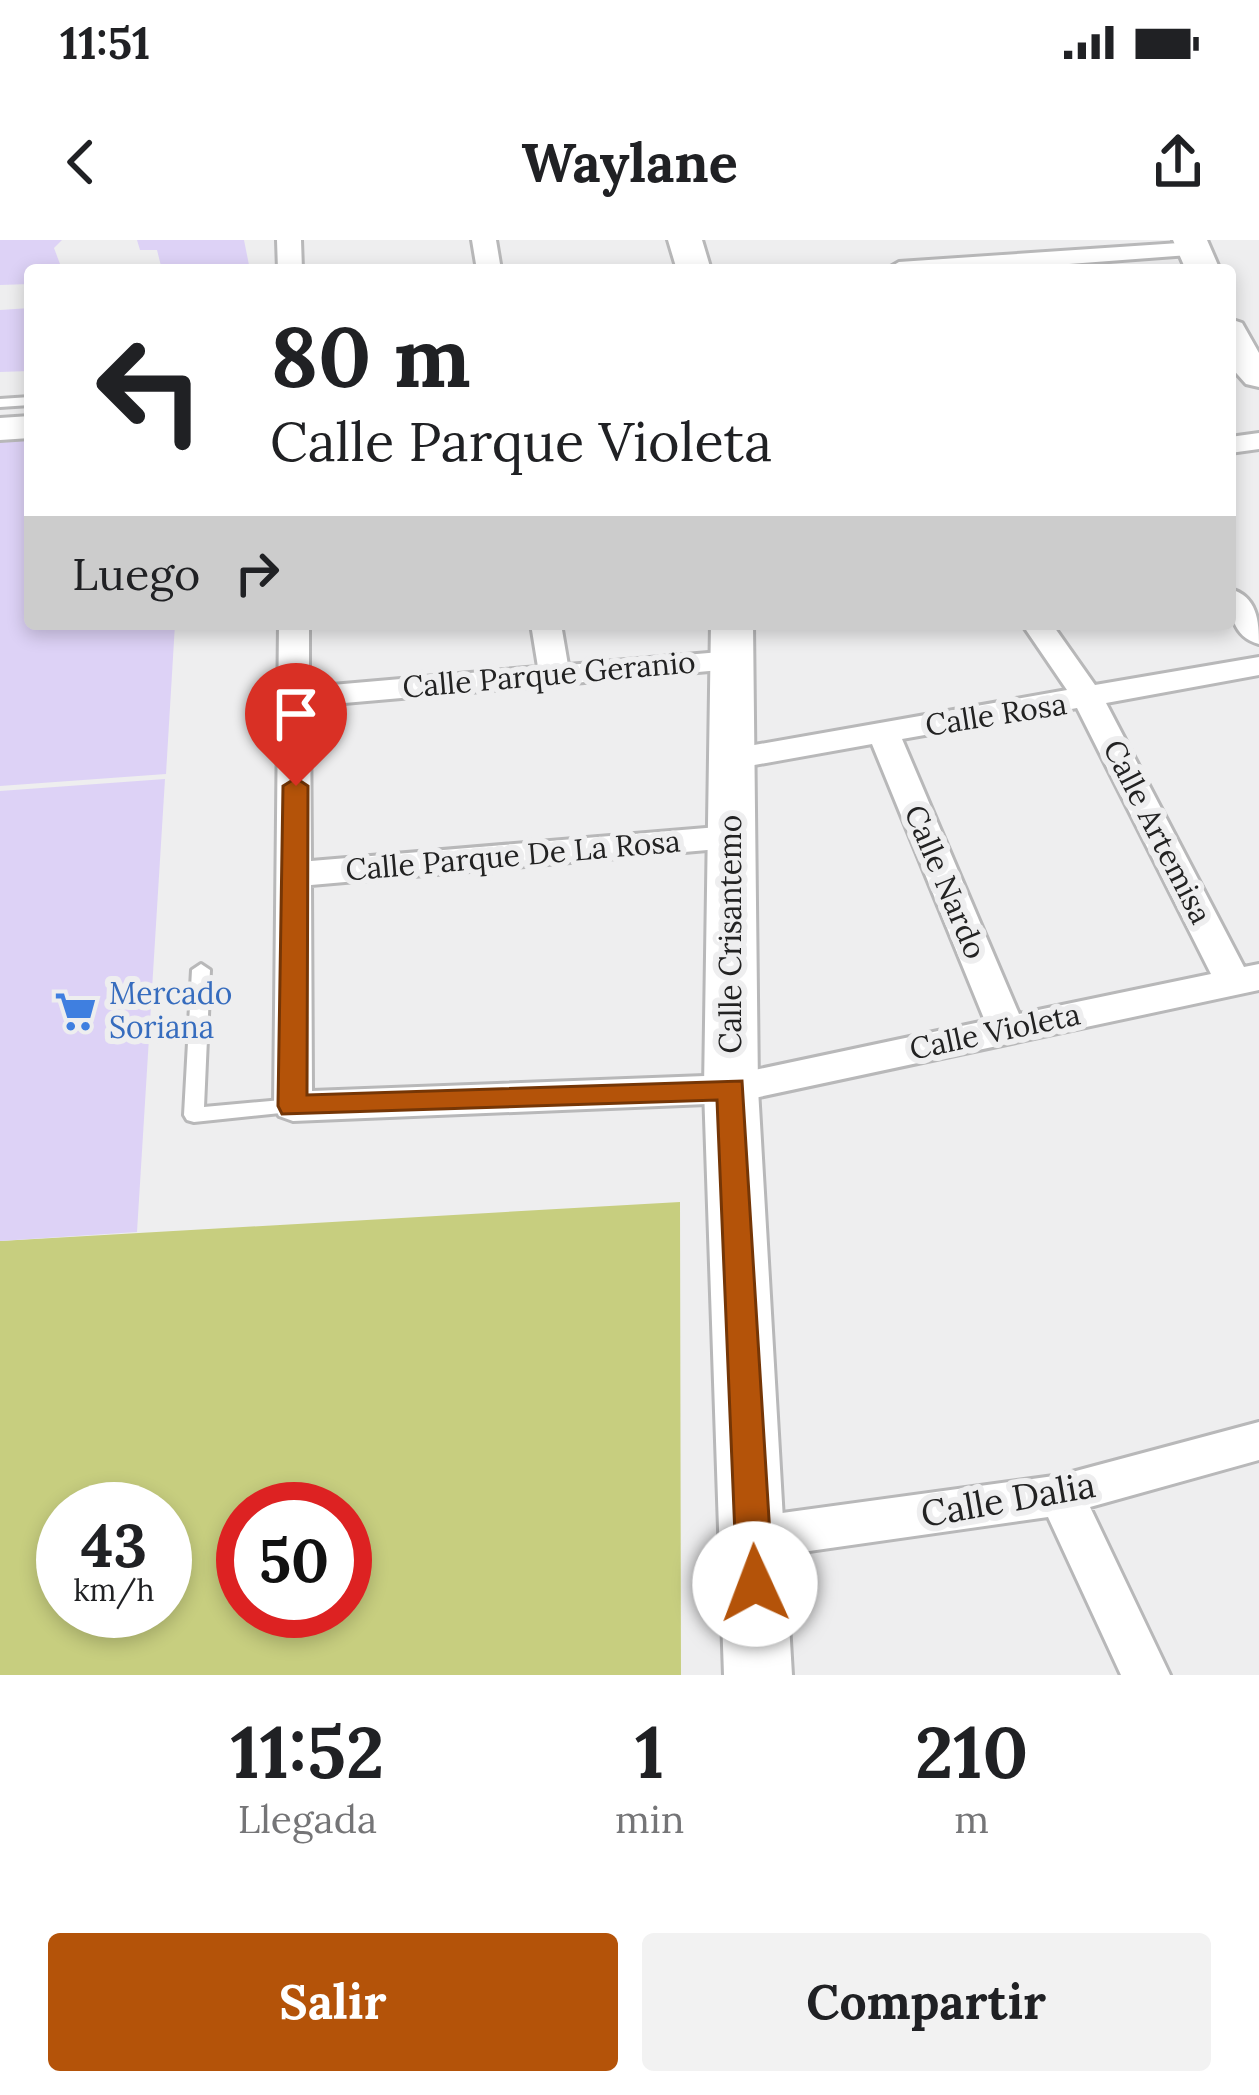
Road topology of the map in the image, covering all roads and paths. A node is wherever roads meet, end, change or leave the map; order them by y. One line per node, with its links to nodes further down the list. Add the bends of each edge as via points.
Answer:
1 (1196, 253): 2 (street)
2 (992, 264)
3 (1236, 606): 7 (street)
4 (294, 630): 11 (street)
5 (547, 630): 10 (street)
6 (1041, 630): 12 (street, Calle Artemisa)
7 (1259, 635)
8 (732, 642): 10 (street, Calle Parque Geranio); 14 (main road, Calle Crisantemo)
9 (1259, 666): 12 (street, Calle Rosa)
10 (554, 674): 11 (street, Calle Parque Geranio)
11 (294, 698): 16 (street)
12 (1089, 700): 13 (street, Calle Rosa); 18 (street, Calle Artemisa)
13 (884, 734): 14 (street, Calle Rosa); 19 (street, Calle Nardo)
14 (732, 758): 15 (main road, Calle Crisantemo)
15 (730, 838): 16 (street, Calle Parque De La Rosa); 20 (main road, Calle Crisantemo)
16 (297, 874): 21 (street)
17 (202, 970): 21 (lane, via 194,1115)
18 (1246, 979): 19 (street, Calle Violeta)
19 (1007, 1030): 20 (street, Calle Violeta)
20 (731, 1089): 21 (street, Calle Violeta); 24 (main road, Calle Crisantemo)
21 (293, 1106)
22 (1259, 1441): 23 (street, Calle Dalia)
23 (1061, 1495): 24 (street, Calle Dalia); 26 (street)
24 (753, 1538): 25 (main road, Calle Crisantemo)
25 (758, 1675)
26 (1146, 1675)

